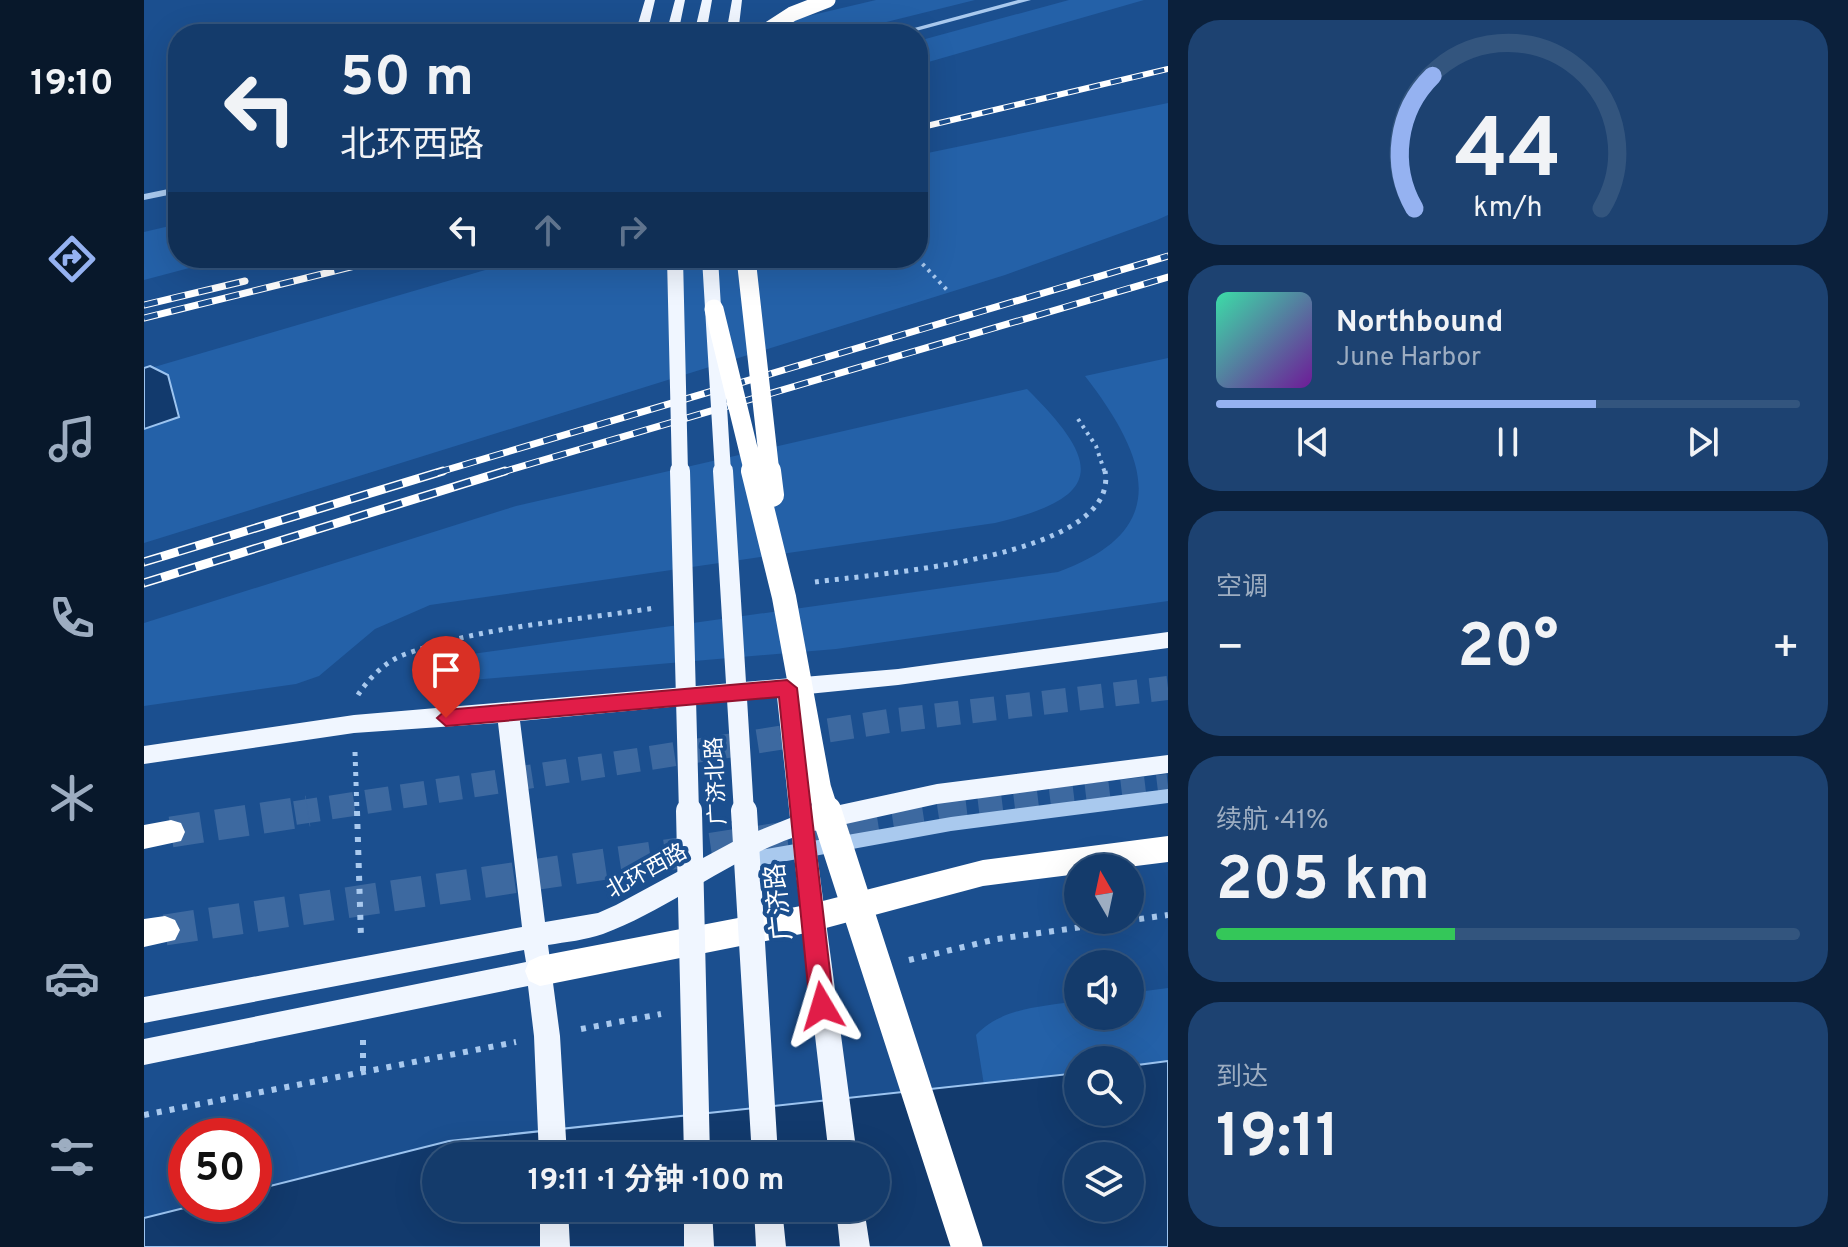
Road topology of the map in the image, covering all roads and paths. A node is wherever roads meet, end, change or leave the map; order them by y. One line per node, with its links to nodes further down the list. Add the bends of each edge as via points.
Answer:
1 (650, 0): 7 (main road)
2 (680, 0): 8 (main road)
3 (707, 0): 9 (main road)
4 (737, 0): 10 (main road)
5 (828, 0): 11 (highway, bridge)
6 (1027, 0): 12 (street)
7 (644, 24)
8 (674, 24)
9 (702, 24)
10 (733, 24)
11 (775, 24)
12 (928, 26)
13 (168, 192): 14 (street)
14 (144, 197)
15 (675, 268): 44 (main road, 广济北路, bridge)
16 (711, 268): 20 (main road, 广济北路, bridge)
17 (747, 268): 21 (highway, bridge)
18 (926, 268): 19 (path)
19 (947, 290)
20 (714, 309): 21 (highway, bridge); 45 (main road, 广济北路, bridge)
21 (784, 597): 55 (highway, bridge, via 819,788)
22 (1168, 640): 23 (main road)
23 (787, 688): 24 (main road); 29 (main road, 广济路)
24 (508, 713): 25 (main road); 35 (main road)
25 (354, 724): 26 (main road); 37 (path)
26 (144, 755)
27 (1168, 764): 29 (main road, 北环西路, via 943,791)
28 (1168, 796): 30 (street)
29 (804, 822): 30 (main road, 广济路); 32 (main road, 北环西路)
30 (804, 849): 32 (street); 34 (main road, 广济路)
31 (1168, 849): 34 (highway, via 983,873)
32 (703, 868): 35 (main road, 北环西路, via 631,912)
33 (1168, 915): 36 (path)
34 (811, 918): 38 (highway); 46 (main road, 广济路)
35 (536, 937): 37 (main road, 北环西路); 38 (main road)
36 (997, 939)
37 (362, 968): 40 (main road, 北环西路)
38 (540, 971): 39 (main road); 43 (main road)
39 (362, 1007): 41 (main road); 42 (path)
40 (144, 1010)
41 (144, 1052)
42 (363, 1073)
43 (553, 1142)
44 (697, 1142)
45 (764, 1142)
46 (841, 1142)
47 (554, 1222): 51 (main road)
48 (698, 1222): 52 (main road)
49 (769, 1222): 53 (main road)
50 (852, 1222): 54 (main road)
51 (555, 1247)
52 (699, 1247)
53 (771, 1247)
54 (855, 1247)
55 (967, 1247)

